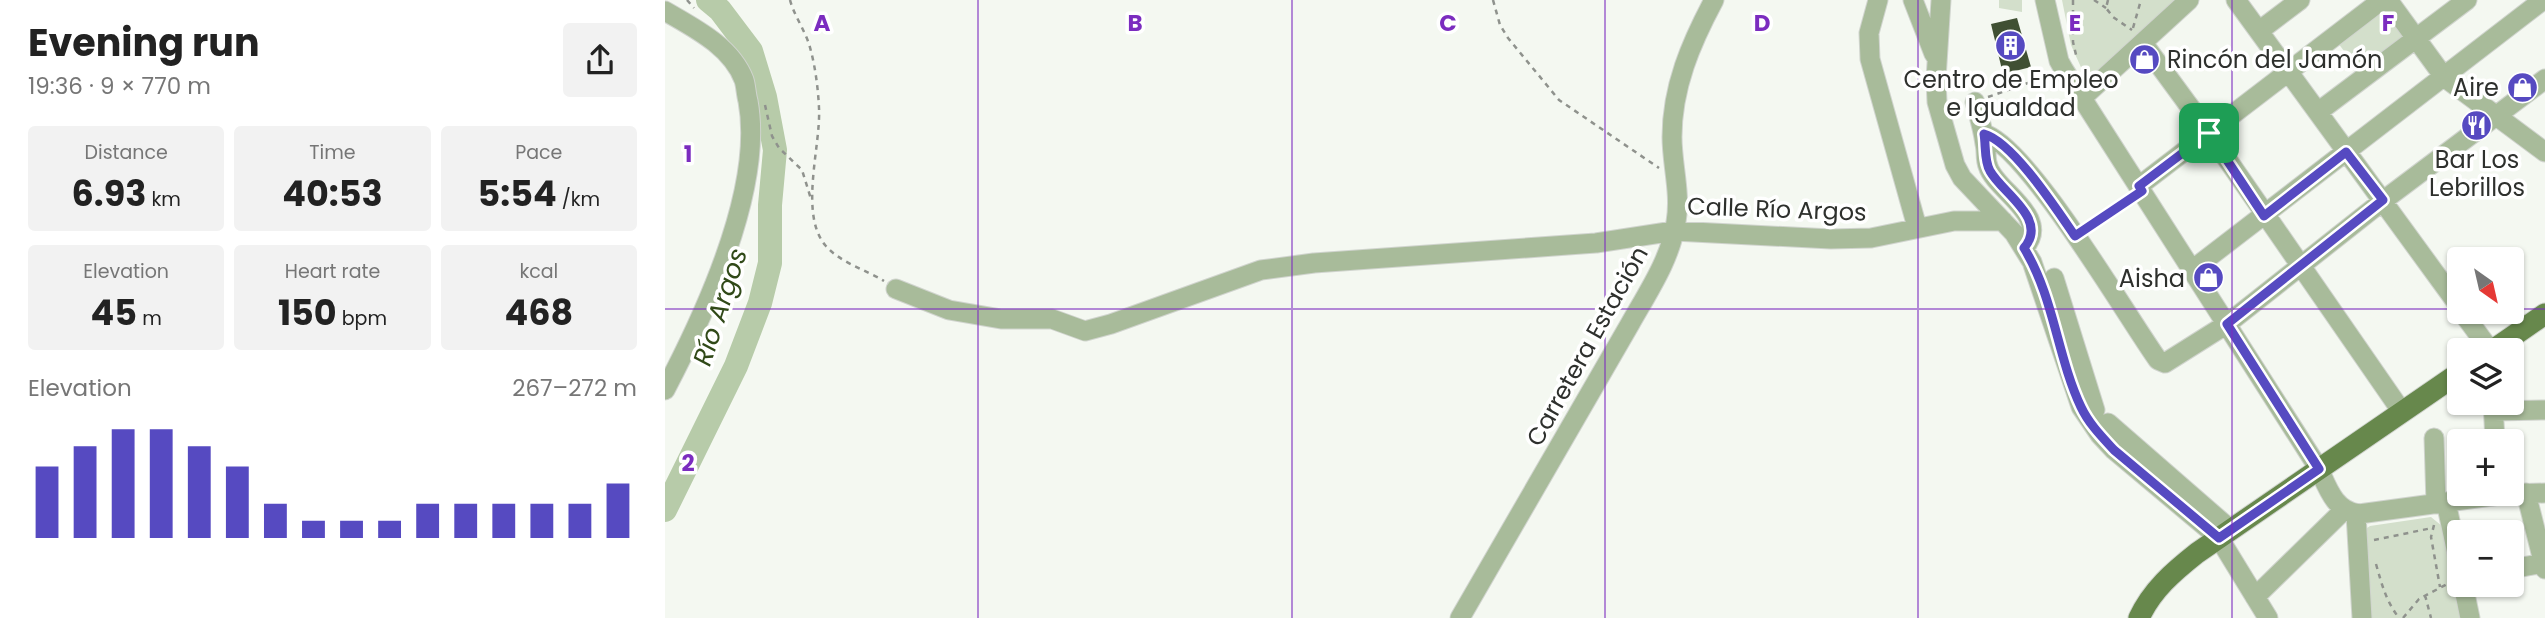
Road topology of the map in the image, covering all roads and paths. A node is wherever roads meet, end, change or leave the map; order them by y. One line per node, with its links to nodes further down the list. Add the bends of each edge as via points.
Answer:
1 (790, 0): 41 (path, via 810,47 816,81 819,110)
2 (1493, 0): 38 (path, via 1508,38 1559,100 1646,159)
3 (1714, 0): 38 (street, Carretera Estación, via 1680,77 1672,138)
4 (1878, 0): 44 (street, via 1869,33 1870,59)
5 (1913, 0): 24 (street)
6 (1941, 0): 24 (street)
7 (2045, 0): 25 (street)
8 (2073, 0): 30 (path, via 2073,42)
9 (2094, 0): 19 (path)
10 (2108, 0): 19 (path)
11 (2141, 0): 23 (path)
12 (2189, 0): 23 (street)
13 (2236, 0): 21 (street)
14 (2300, 0): 21 (street)
15 (2382, 0): 26 (street)
16 (2388, 0): 22 (street)
17 (2467, 0): 22 (street)
18 (2543, 0): 27 (street)
19 (2106, 8): 23 (path)
20 (665, 11): 29 (street, via 709,37)
21 (2259, 31): 26 (street)
22 (2415, 39): 27 (street); 32 (street)
23 (2139, 40): 30 (street); 34 (street)
24 (1937, 62): 43 (street, via 1939,114 1955,165)
25 (2064, 70): 30 (street); 31 (path)
26 (2290, 72): 32 (street); 34 (street)
27 (2444, 77): 33 (street); 36 (street)
28 (2545, 79): 33 (street)
29 (745, 81): 41 (path, via 767,108 779,148 802,170); 59 (street, via 750,163 730,240 702,316)
30 (2088, 92): 39 (street)
31 (1975, 102): 35 (street)
32 (2318, 112): 36 (street)
33 (2497, 115): 37 (street); 40 (street)
34 (2209, 133): 39 (street); 42 (street)
35 (1984, 134): 46 (street, via 1996,138 2015,156); 47 (street, via 1988,169 2029,220 2031,236)
36 (2346, 152): 40 (street); 42 (street)
37 (2545, 152)
38 (1677, 186): 45 (street, Carretera Estación)
39 (2140, 189): 46 (path); 49 (street)
40 (2383, 200): 48 (street); 52 (street)
41 (813, 205): 51 (path, via 825,244)
42 (2264, 216): 48 (street); 49 (street)
43 (2003, 221): 44 (street, Calle Río Argos); 47 (street)
44 (1917, 227): 45 (street, Calle Río Argos, via 1871,237 1831,239)
45 (1674, 231): 51 (street, Calle Río Argos, via 1596,243 1261,270 1086,331 1052,319 1001,319 949,310); 81 (street, Carretera Estación, via 1654,282)
46 (2075, 236): 54 (street, via 2161,362 2169,362)
47 (2024, 248): 63 (street, via 2042,286 2081,407)
48 (2301, 266): 54 (street); 62 (street)
49 (2192, 270): 54 (street)
50 (2054, 278): 63 (street)
51 (896, 289)
52 (2447, 289)
53 (2545, 314): 57 (main road)
54 (2227, 324): 65 (street)
55 (2471, 324): 56 (street)
56 (2482, 338)
57 (2509, 338)
58 (2447, 381): 62 (main road)
59 (665, 390)
60 (2524, 409): 61 (street)
61 (2545, 410)
62 (2402, 412): 65 (main road)
63 (2100, 424): 72 (street, via 2131,466)
64 (2434, 438): 68 (street)
65 (2319, 469): 69 (street, via 2332,496); 72 (main road)
66 (2536, 493): 74 (street)
67 (2447, 505): 68 (street)
68 (2443, 506): 69 (street); 70 (street); 71 (path)
69 (2352, 518): 71 (path, via 2365,542); 79 (street); 84 (street)
70 (2447, 525)
71 (2432, 528): 77 (path)
72 (2225, 534): 79 (street); 82 (main road, via 2162,582)
73 (2374, 558): 85 (path, via 2382,590)
74 (2544, 566): 75 (street)
75 (2524, 568)
76 (2447, 582): 77 (path)
77 (2439, 586): 78 (path)
78 (2425, 595): 85 (path); 86 (path)
79 (2255, 597): 83 (street)
80 (2464, 597): 87 (street)
81 (1460, 618)
82 (2139, 618)
83 (2268, 618)
84 (2362, 618)
85 (2401, 618)
86 (2431, 618)
87 (2470, 618)

